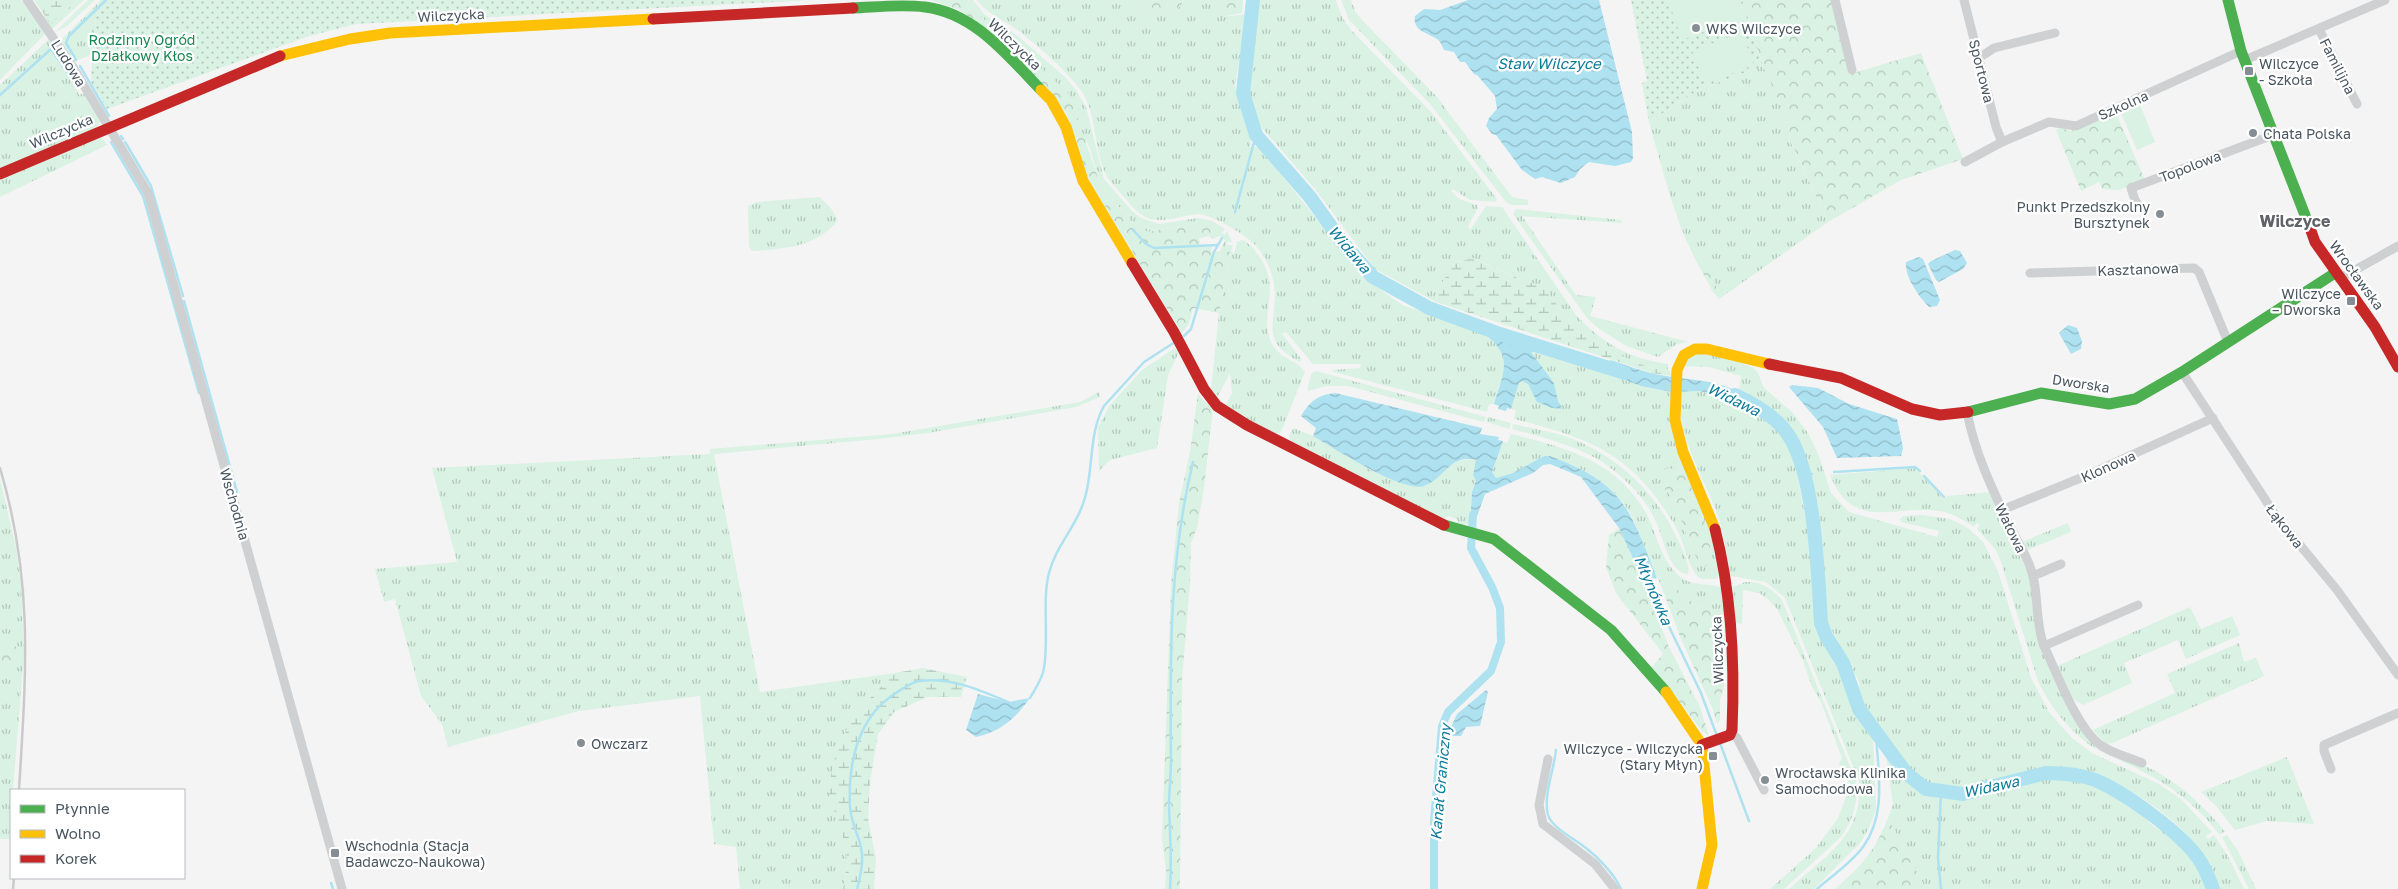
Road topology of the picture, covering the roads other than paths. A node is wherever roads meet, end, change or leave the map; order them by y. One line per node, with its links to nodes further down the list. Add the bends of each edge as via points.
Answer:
1 (27, 0): 12 (street, Ludowa, via 68,59)
2 (1835, 0): 10 (street)
3 (1964, 0): 9 (street, Sportowa)
4 (2228, 0): 8 (street, Wrocławska)
5 (2385, 0): 6 (street, Familijna)
6 (2319, 29): 8 (street, Familijna); 11 (street, Familijna)
7 (2055, 33): 9 (street, via 1994,48)
8 (2243, 56): 13 (street, Wrocławska); 14 (street, Szkolna, via 2076,126 2049,122)
9 (1979, 58): 14 (street, Sportowa)
10 (1852, 70)
11 (2357, 104)
12 (108, 127): 16 (street, Wilczycka); 35 (street, Wilczycka, via 284,54 390,33 917,6 935,8 966,20 980,30 1051,100 1066,127 1083,181 1209,396 1229,415 1421,516 1446,527 1478,533 1507,548 1611,630); 40 (street, Wschodnia, via 148,193 154,212)
13 (2273, 135): 17 (street, Topolowa, via 2131,188); 20 (street, Wrocławska, via 2314,242)
14 (2002, 142): 15 (street, Szkolna)
15 (1965, 162)
16 (0, 174)
17 (2142, 210)
18 (2398, 246): 20 (street)
19 (2030, 273): 21 (street, Kasztanowa, via 2194,268 2199,272)
20 (2337, 276): 21 (street, Dworska); 22 (street, Wrocławska, via 2375,326)
21 (2228, 342): 24 (street, Dworska)
22 (2398, 366)
23 (1677, 370): 25 (street, Dworska, via 1684,355 1700,348 1841,378 1925,413 1948,415); 34 (street, Wilczycka, via 1675,420 1678,436 1713,521 1728,582 1734,690)
24 (2182, 372): 25 (street, Dworska, via 2122,403 2108,404 2041,393); 26 (street, Łąkowa)
25 (1968, 412): 27 (street, Wałowa, via 1974,444)
26 (2212, 418): 27 (street, Klonowa); 32 (street, Łąkowa, via 2276,516 2337,590)
27 (2002, 510): 29 (street, Wałowa, via 2030,565)
28 (2061, 564): 29 (street)
29 (2032, 576): 31 (street, Wałowa)
30 (2138, 605): 31 (street)
31 (2044, 646): 37 (street, Wałowa, via 2089,733 2100,744)
32 (2398, 675)
33 (2398, 713): 38 (street, via 2324,745)
34 (1729, 735): 35 (street); 39 (street, via 1737,738)
35 (1706, 744): 42 (street, via 1712,845)
36 (1548, 759): 41 (street, via 1539,805 1543,824 1595,864)
37 (2142, 763)
38 (2331, 769)
39 (1764, 790)
40 (342, 889)
41 (1615, 889)
42 (1702, 889)

